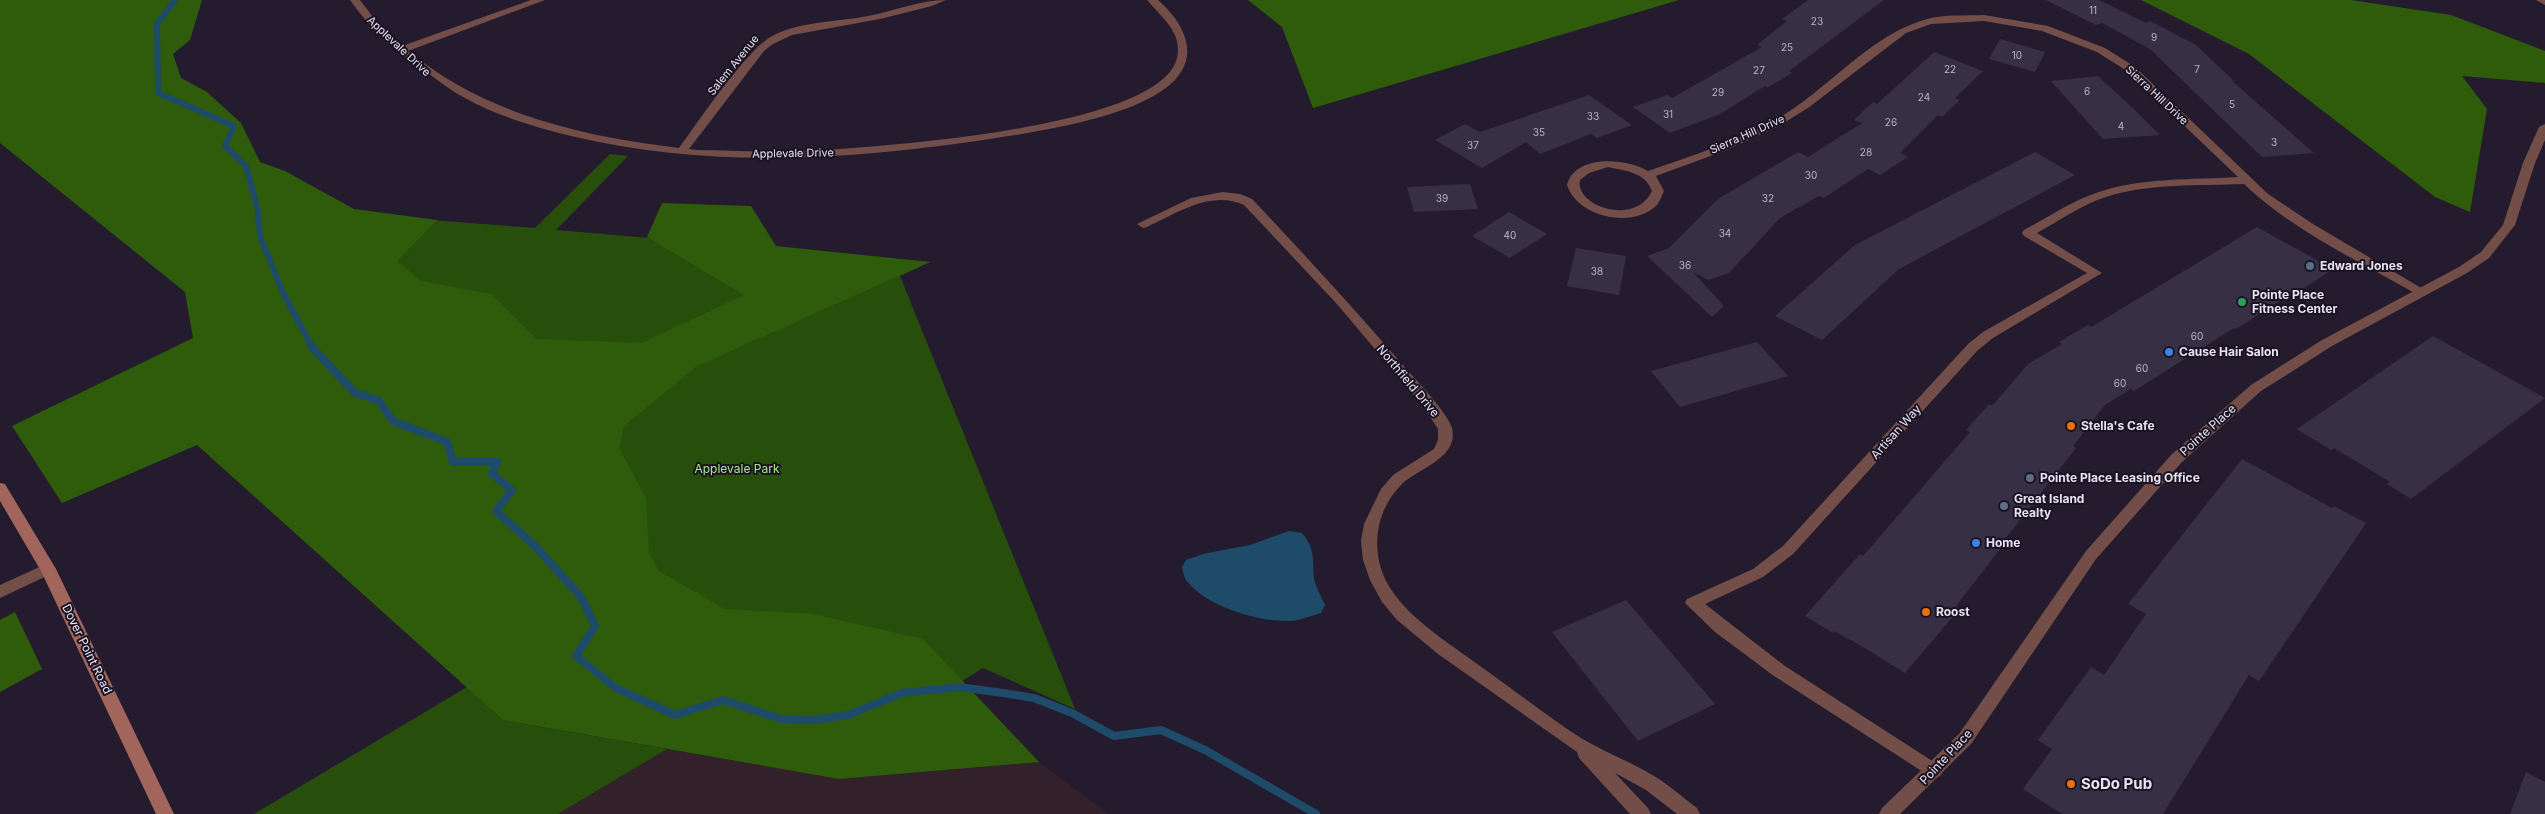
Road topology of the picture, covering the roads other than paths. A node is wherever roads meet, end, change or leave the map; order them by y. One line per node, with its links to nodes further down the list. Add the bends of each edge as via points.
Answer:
1 (355, 0): 7 (street, Applevale Drive, via 373,25)
2 (540, 0): 7 (street)
3 (941, 0): 9 (street, Salem Avenue, via 888,14 797,30 773,38 760,49)
4 (1152, 0): 9 (street, Applevale Drive, via 1168,15 1183,39 1181,64 1158,89 1115,108 1027,130 920,146 805,154)
5 (2541, 0): 6 (street)
6 (2545, 2)
7 (401, 50): 9 (street, Applevale Drive, via 433,77 459,93 519,120 597,140)
8 (2545, 127): 13 (street, Pointe Place, via 2529,163 2509,225 2498,241 2484,256)
9 (682, 151)
10 (1648, 175): 10 (street, via 1622,165 1594,166 1577,175 1575,190 1588,205 1600,210 1640,212 1657,200 1659,192); 11 (street, Sierra Hill Drive, via 1788,117 1902,31 1930,21 1964,18 2004,20 2044,28 2101,50 2131,69)
11 (2246, 180): 13 (street, Sierra Hill Drive, via 2309,227); 18 (street, Artisan Way, via 2110,192 2028,232 2096,273 1988,335 1973,347 1780,556 1758,573 1693,603 1742,646)
12 (1143, 224): 17 (street, Northfield Drive, via 1211,196 1238,196 1248,202 1340,300 1428,403 1445,428 1445,440 1439,452 1398,479 1379,505 1371,524 1369,541 1378,580 1403,615 1444,649)
13 (2422, 292): 18 (street, Pointe Place, via 2327,343 2256,388 2177,458 2091,555 1965,739)
14 (0, 488): 15 (main road, Dover Point Road)
15 (48, 569): 16 (street); 19 (main road, Dover Point Road)
16 (0, 592)
17 (1575, 743): 20 (street, Northfield Drive); 21 (street, Northfield Drive, via 1652,784)
18 (1934, 771): 22 (street, Pointe Place)
19 (165, 814)
20 (1642, 814)
21 (1691, 814)
22 (1888, 814)

